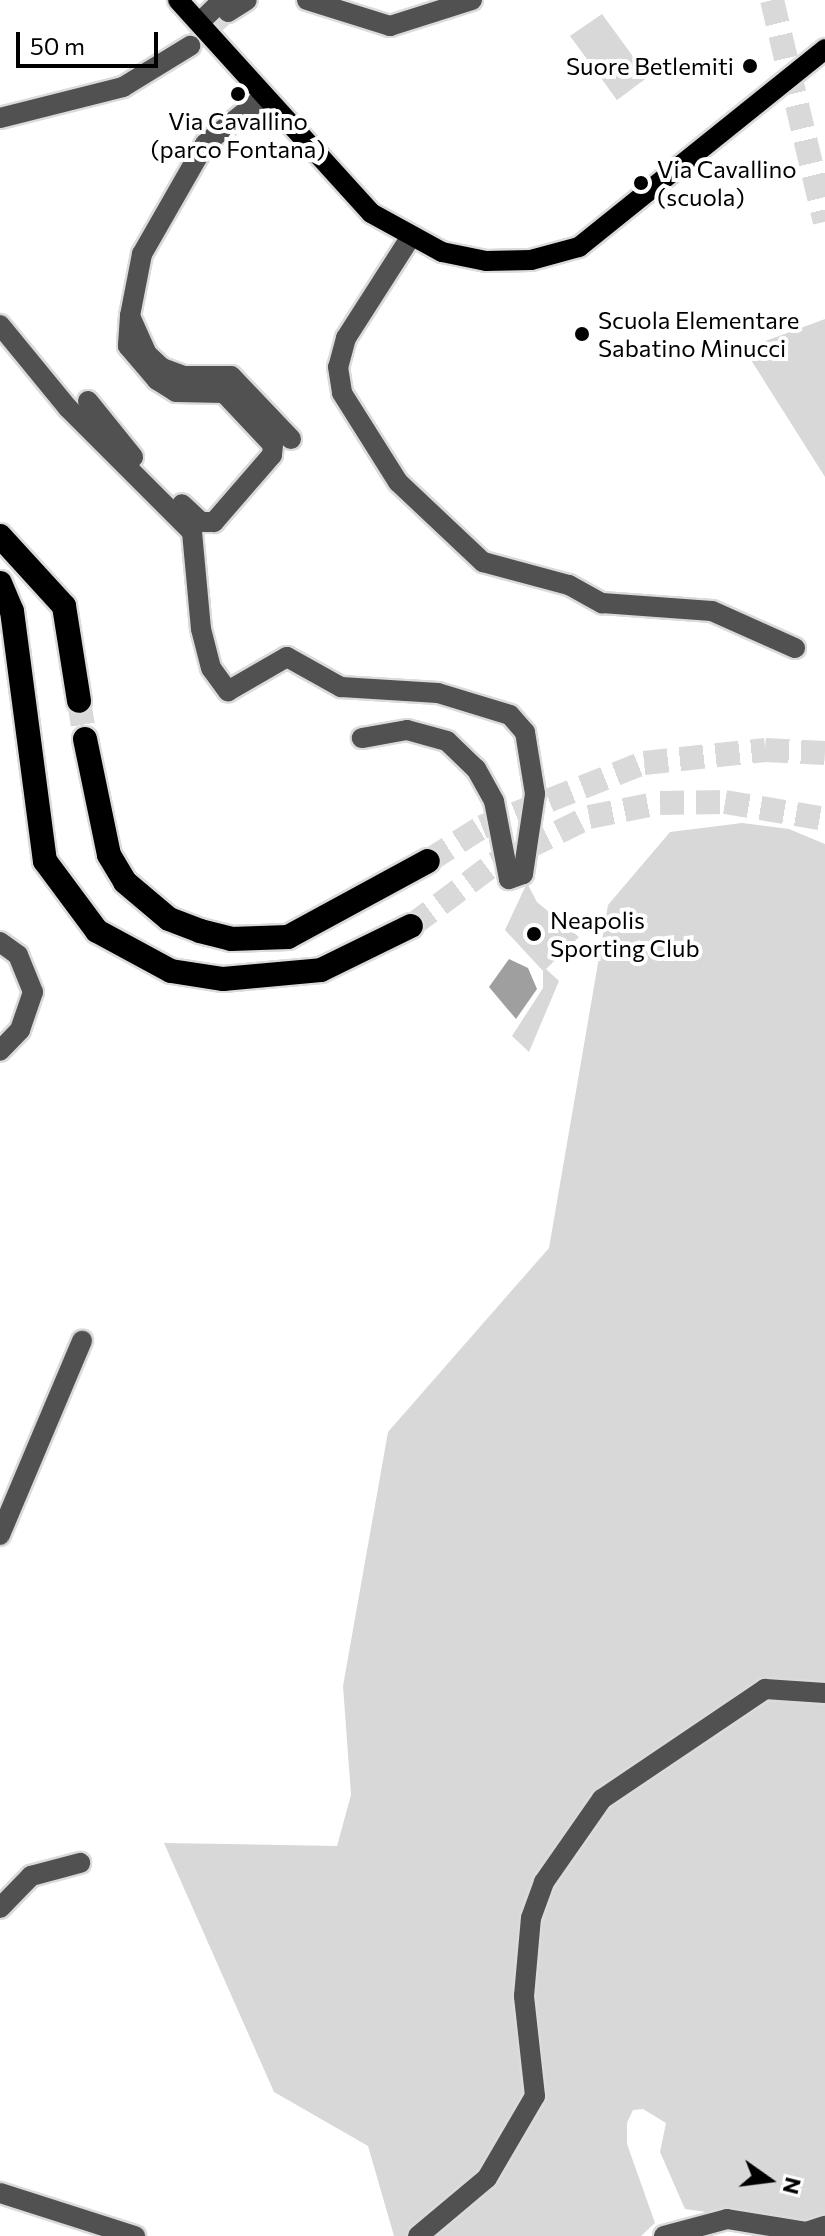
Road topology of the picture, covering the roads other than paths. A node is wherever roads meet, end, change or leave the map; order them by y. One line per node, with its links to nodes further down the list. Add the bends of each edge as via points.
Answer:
1 (178, 0): 6 (main road)
2 (247, 0): 5 (street)
3 (307, 0): 4 (street, via 390,26)
4 (472, 0)
5 (226, 6): 6 (street)
6 (200, 22): 9 (main road)
7 (190, 46): 10 (street, via 123,87)
8 (825, 49): 11 (main road, via 579,247 531,260 486,261)
9 (261, 99): 11 (main road, via 351,196); 12 (street, via 205,144 142,254)
10 (0, 118)
11 (410, 238): 18 (street, via 346,338 338,367 342,393 398,482 483,562 569,585 602,603 712,611)
12 (130, 316): 14 (street, via 128,346 157,380 176,392 224,393 273,445 272,455 214,522 201,522); 15 (street, via 147,354 162,368 184,376 231,376)
13 (0, 325): 20 (street, via 68,408 192,532 200,559 201,629 211,668 228,691 287,657 341,687 438,693 510,715 525,732 535,794 523,874 509,879 494,801 476,769 447,741 407,730)
14 (88, 401)
15 (291, 439)
16 (0, 536): 19 (highway, via 64,606)
17 (0, 583): 23 (highway, via 12,611 45,861 97,931 171,971 223,979 321,970)
18 (795, 648)
19 (79, 701)
20 (362, 738)
21 (85, 739): 22 (highway, via 109,855 125,882 169,919 200,931 246,940 288,937)
22 (428, 861)
23 (411, 926)
24 (0, 942): 25 (street, via 18,955 33,992 20,1030)
25 (0, 1051)
26 (82, 1341): 27 (street)
27 (0, 1535)
28 (825, 1693): 34 (street, via 765,1689 602,1799 544,1882 531,1918 524,1996 535,2096 487,2178)
29 (80, 1863): 30 (street, via 31,1876)
30 (0, 1908)
31 (0, 2193): 33 (street)
32 (825, 2226): 35 (street, via 806,2232 727,2219)
33 (135, 2236)
34 (418, 2236)
35 (664, 2236)

